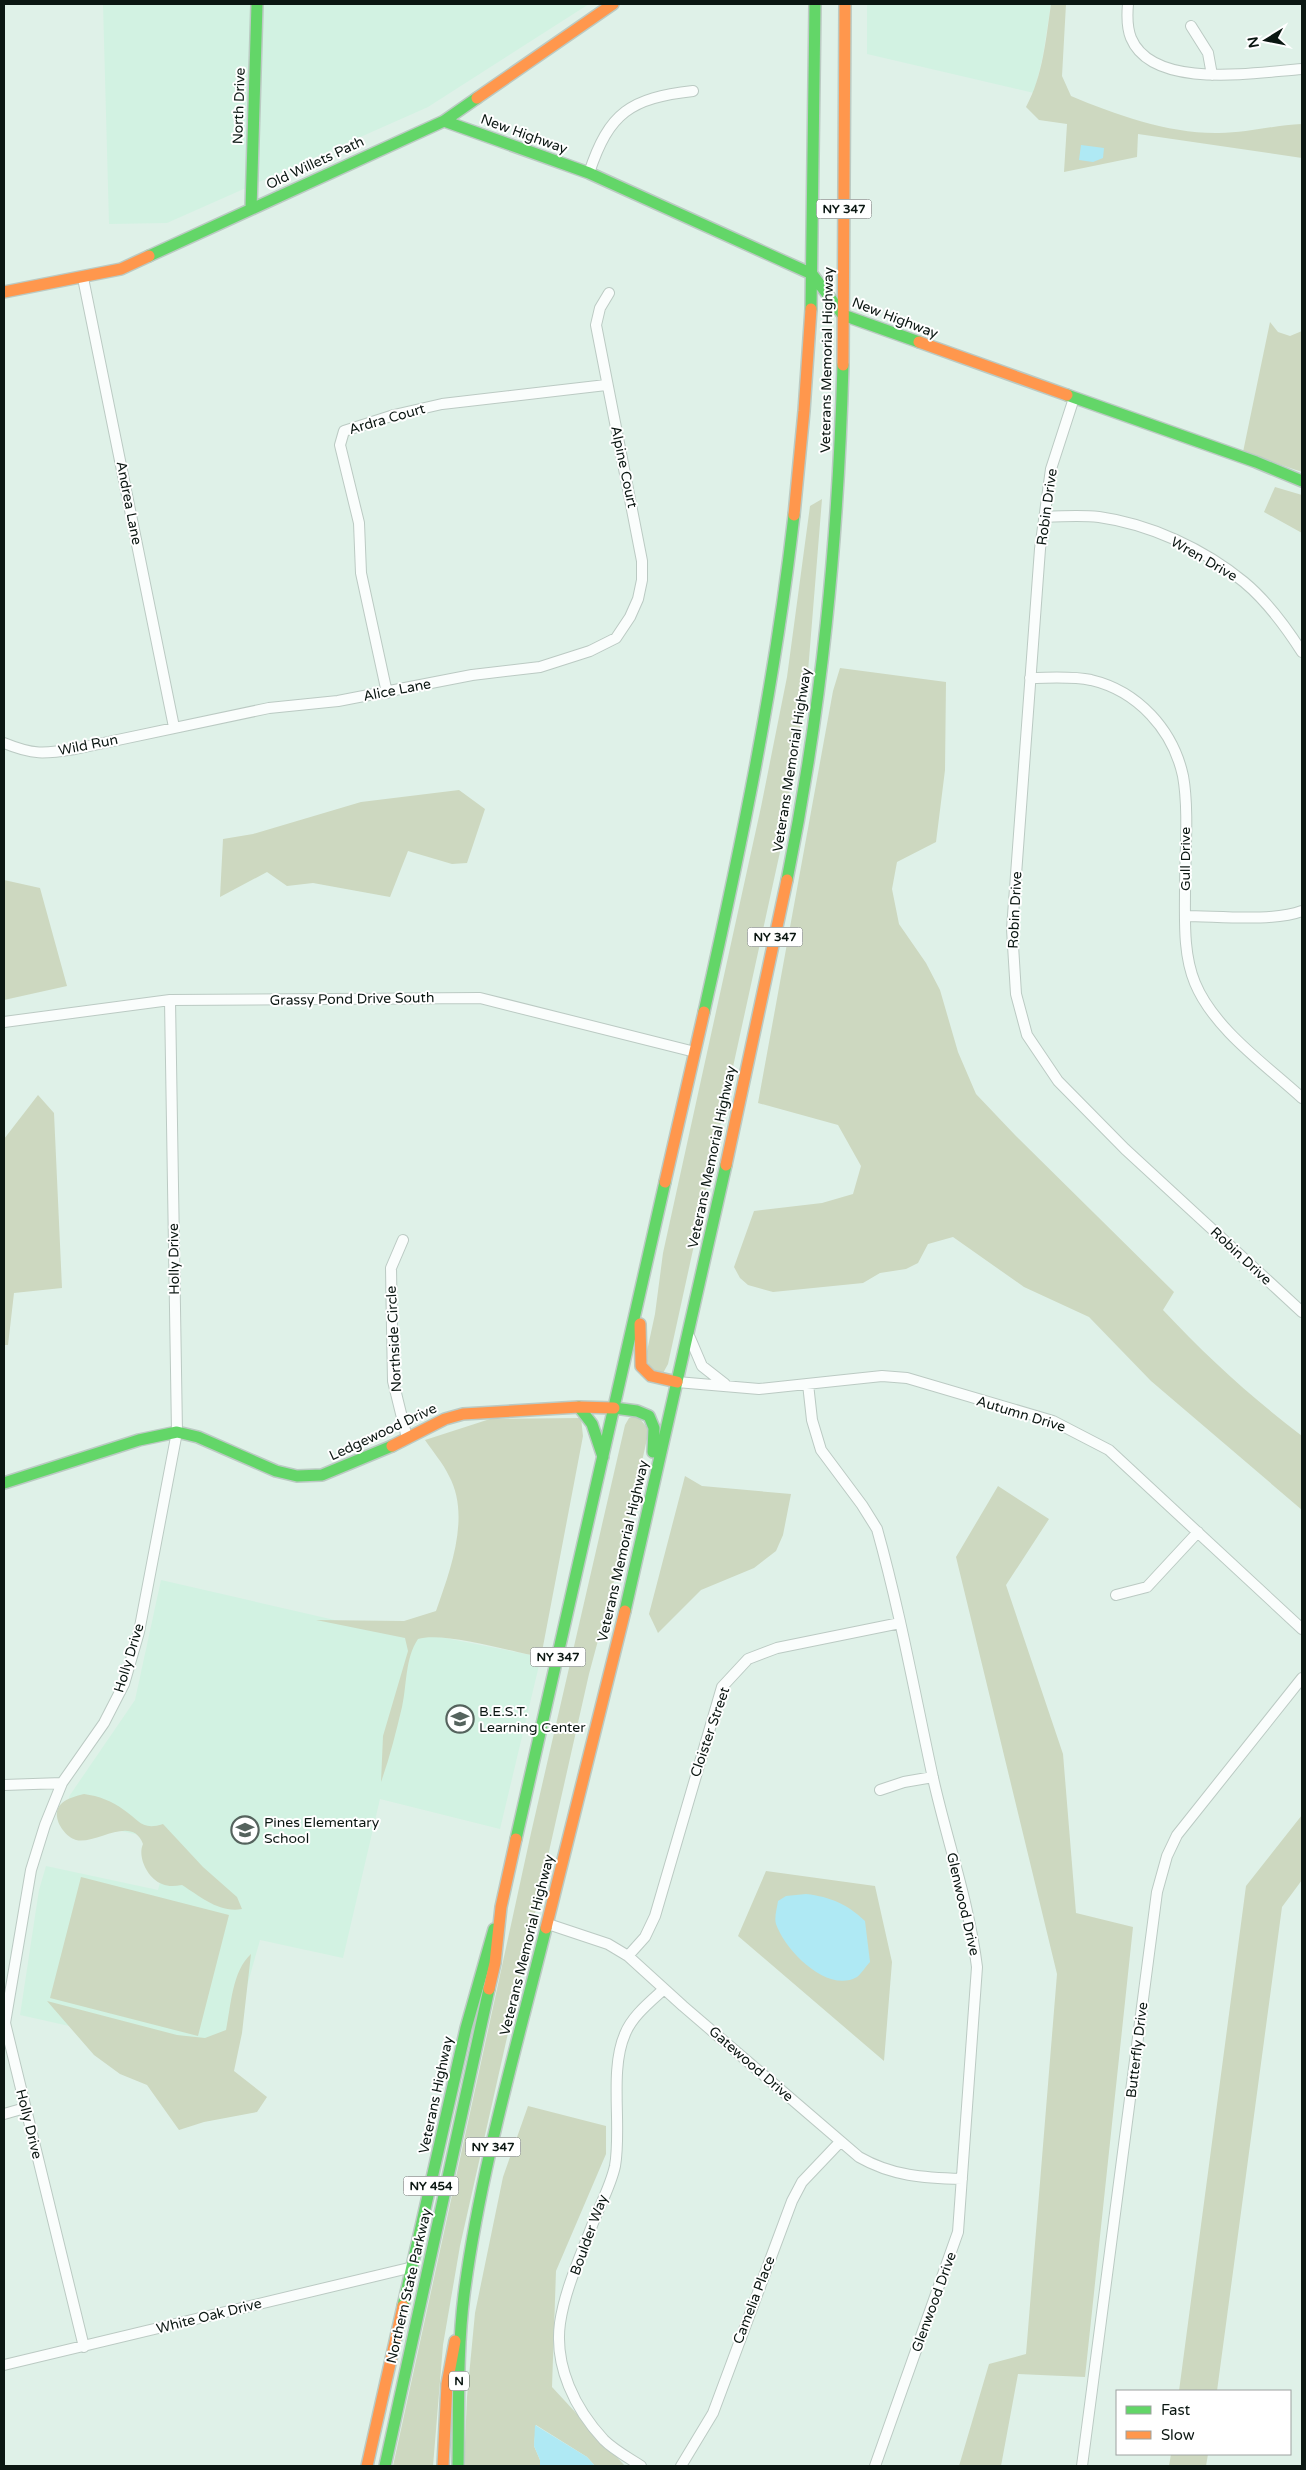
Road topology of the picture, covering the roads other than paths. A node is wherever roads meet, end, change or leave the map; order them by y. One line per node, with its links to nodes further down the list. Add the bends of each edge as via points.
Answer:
1 (257, 4): 16 (main road, North Drive)
2 (613, 4): 14 (main road, Old Willets Path)
3 (806, 4): 9 (main road)
4 (815, 4): 9 (main road, Veterans Memorial Highway / NY 347)
5 (845, 4): 10 (main road, Veterans Memorial Highway / NY 347)
6 (850, 4): 10 (main road)
7 (1128, 4): 12 (street, via 1131,38 1138,49 1157,64 1175,71)
8 (1191, 26): 12 (street, via 1208,53)
9 (815, 27): 17 (main road, Veterans Memorial Highway / NY 347)
10 (845, 39): 21 (main road, Veterans Memorial Highway / NY 347)
11 (1302, 69): 12 (street)
12 (1212, 75)
13 (693, 91): 15 (street, via 636,103 607,132)
14 (444, 121): 15 (main road, New Highway); 16 (main road, Old Willets Path)
15 (589, 173): 17 (main road, New Highway)
16 (252, 209): 18 (main road, Old Willets Path, via 121,269)
17 (812, 274): 21 (main road, New Highway); 36 (main road, Veterans Memorial Highway / NY 347, via 800,464 782,622 754,782)
18 (83, 278): 19 (main road, Old Willets Path); 30 (street, Andrea Lane)
19 (4, 292)
20 (609, 293): 22 (street, Alpine Court, via 600,308 596,325)
21 (843, 315): 23 (main road, New Highway); 41 (main road, Veterans Memorial Highway / NY 347, via 841,443 834,550 825,646 808,766 786,884)
22 (606, 384): 26 (street, Alpine Court, via 642,561 638,599); 29 (street, Ardra Court, via 442,404 344,430 340,445 359,523 361,573)
23 (1074, 398): 24 (main road, New Highway); 25 (street, Robin Drive, via 1050,470)
24 (1302, 481)
25 (1045, 517): 27 (street, Wren Drive, via 1098,517 1126,523 1190,547 1244,582 1287,628); 28 (street, Robin Drive)
26 (616, 638): 29 (street, Alice Lane, via 590,651 540,667 472,675)
27 (1302, 652)
28 (1030, 678): 33 (street, Gull Drive, via 1092,680 1112,688 1152,714 1166,733 1178,755 1183,778); 40 (street, Robin Drive, via 1012,929 1016,994 1027,1035 1064,1088 1125,1149)
29 (387, 693): 30 (street, Alice Lane, via 338,702 268,708)
30 (174, 727): 31 (street, Wild Run, via 48,753 27,752)
31 (4, 742)
32 (1302, 911): 33 (street, via 1270,916)
33 (1185, 916): 37 (street, Gull Drive, via 1187,956 1194,982 1205,1004 1221,1024)
34 (170, 1000): 35 (street, Grassy Pond Drive South); 36 (street, Grassy Pond Drive South, via 480,998); 47 (street, Holly Drive)
35 (4, 1022)
36 (695, 1052): 39 (main road, Veterans Memorial Highway / NY 347)
37 (1302, 1098)
38 (403, 1240): 48 (street, Northside Circle, via 390,1268 394,1381)
39 (640, 1293): 42 (main road, via 642,1370 653,1379); 46 (main road, Veterans Memorial Highway / NY 347)
40 (1302, 1312)
41 (688, 1334): 42 (main road, Veterans Memorial Highway / NY 347); 44 (street, Autumn Drive, via 702,1366)
42 (677, 1382): 44 (street, Autumn Drive); 51 (main road, Veterans Memorial Highway / NY 347)
43 (808, 1384): 44 (street, Autumn Drive, via 759,1389); 52 (street, Autumn Drive, via 882,1376 907,1378 1053,1421 1109,1450); 54 (street, Glenwood Drive, via 812,1420 821,1450 877,1529)
44 (728, 1385)
45 (579, 1407): 46 (main road, Ledgewood Drive); 48 (main road, Ledgewood Drive, via 463,1414); 49 (main road, via 593,1424)
46 (614, 1408): 49 (main road, Veterans Memorial Highway / NY 347); 51 (main road, Ledgewood Drive, via 641,1411 650,1417 654,1425)
47 (177, 1432): 48 (main road, Ledgewood Drive, via 198,1437 276,1471 297,1476 322,1475 350,1466); 50 (main road, Ledgewood Drive, via 139,1440); 58 (street, Holly Drive, via 139,1632 124,1684 104,1723)
48 (406, 1438)
49 (603, 1457): 61 (main road, Veterans Memorial Highway / NY 347)
50 (4, 1483)
51 (648, 1513): 62 (main road, Veterans Memorial Highway / NY 347)
52 (1198, 1532): 53 (street, via 1147,1587); 55 (street, Autumn Drive)
53 (1116, 1595)
54 (900, 1623): 57 (street, Glenwood Drive); 63 (street, Cloister Street, via 777,1648 748,1660 722,1687 655,1916 645,1937)
55 (1302, 1629)
56 (1302, 1678): 80 (street, Butterfly Drive, via 1177,1835 1167,1856 1157,1892)
57 (933, 1777): 60 (street); 68 (street, Glenwood Drive, via 974,1938 976,1966)
58 (62, 1783): 59 (street); 65 (street, Holly Drive, via 31,1870 5,2023)
59 (4, 1785)
60 (880, 1790)
61 (502, 1907): 69 (main road, Veterans Highway / NY 454, via 483,1961 466,2028); 74 (main road, Northern State Parkway, via 495,1963)
62 (548, 1924): 63 (street, Gatewood Drive, via 608,1944); 70 (main road, Veterans Memorial Highway / NY 347, via 494,2145)
63 (628, 1956): 64 (street, Gatewood Drive)
64 (664, 1989): 67 (street, Gatewood Drive); 77 (street, Boulder Way, via 636,2017 625,2034 619,2054 614,2166 569,2288 558,2344 570,2389 584,2414 605,2441)
65 (25, 2108): 66 (street); 71 (street, Holly Drive)
66 (4, 2114)
67 (840, 2142): 68 (street, Gatewood Drive, via 878,2168 897,2174); 78 (street, Camelia Place, via 802,2182 792,2201 712,2413)
68 (962, 2179): 79 (street, Glenwood Drive, via 958,2232 950,2260)
69 (413, 2266): 71 (street, White Oak Drive); 73 (main road, Veterans Highway / NY 454)
70 (464, 2296): 75 (main road, via 447,2384); 76 (main road, N)
71 (84, 2347): 72 (street, White Oak Drive)
72 (4, 2365)
73 (367, 2466)
74 (385, 2466)
75 (443, 2466)
76 (458, 2466)
77 (641, 2466)
78 (681, 2466)
79 (875, 2466)
80 (1082, 2466)

